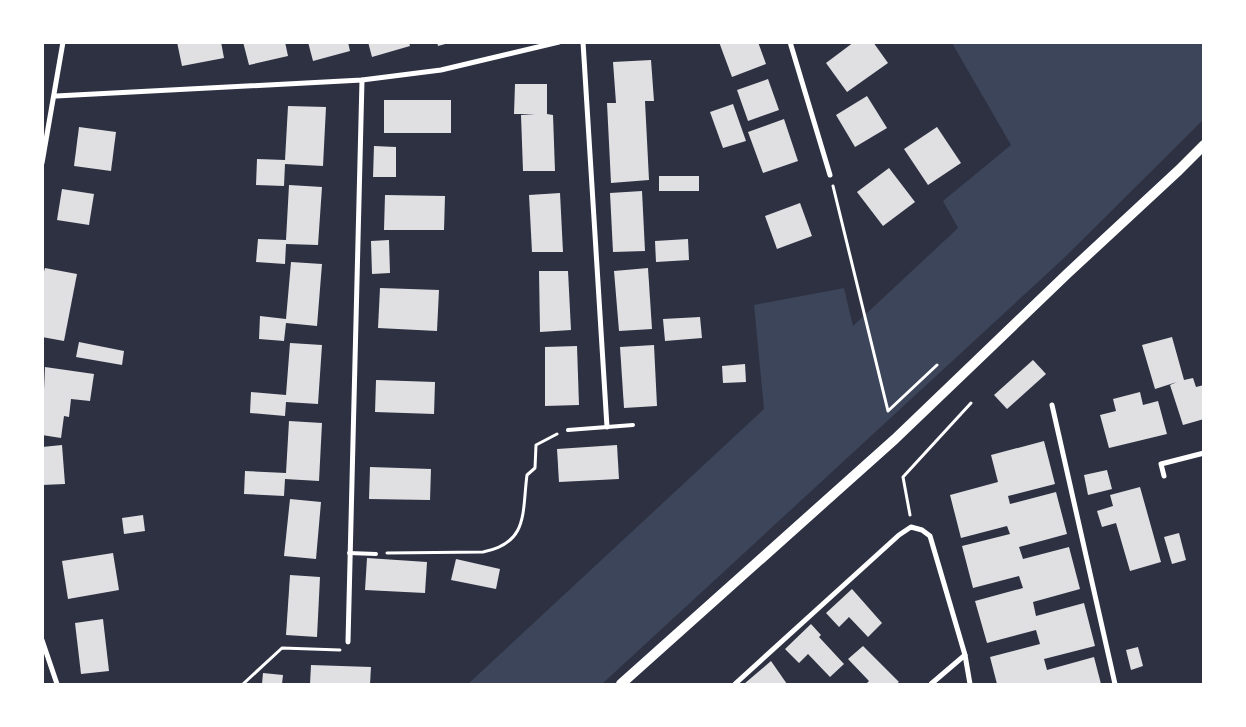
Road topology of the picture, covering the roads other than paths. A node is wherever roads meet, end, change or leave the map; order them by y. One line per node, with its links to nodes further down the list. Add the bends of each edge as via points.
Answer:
1 (63, 42): 6 (street)
2 (559, 42): 5 (street, via 441,70)
3 (583, 42): 12 (street)
4 (790, 42): 9 (street)
5 (362, 80): 6 (street); 16 (street)
6 (56, 96): 8 (street)
7 (1204, 144): 22 (main road, via 895,439)
8 (42, 163)
9 (830, 175)
10 (1052, 405): 26 (street)
11 (633, 425): 12 (lane)
12 (607, 427): 13 (lane)
13 (568, 430)
14 (1204, 453): 15 (street, via 1161,464)
15 (1164, 476)
16 (349, 553): 17 (lane); 19 (street)
17 (376, 554)
18 (42, 640): 21 (street)
19 (348, 642)
20 (965, 655): 23 (street, via 930,536 911,527); 24 (street); 25 (street)
21 (57, 684)
22 (621, 684)
23 (734, 684)
24 (931, 684)
25 (970, 684)
26 (1115, 684)

